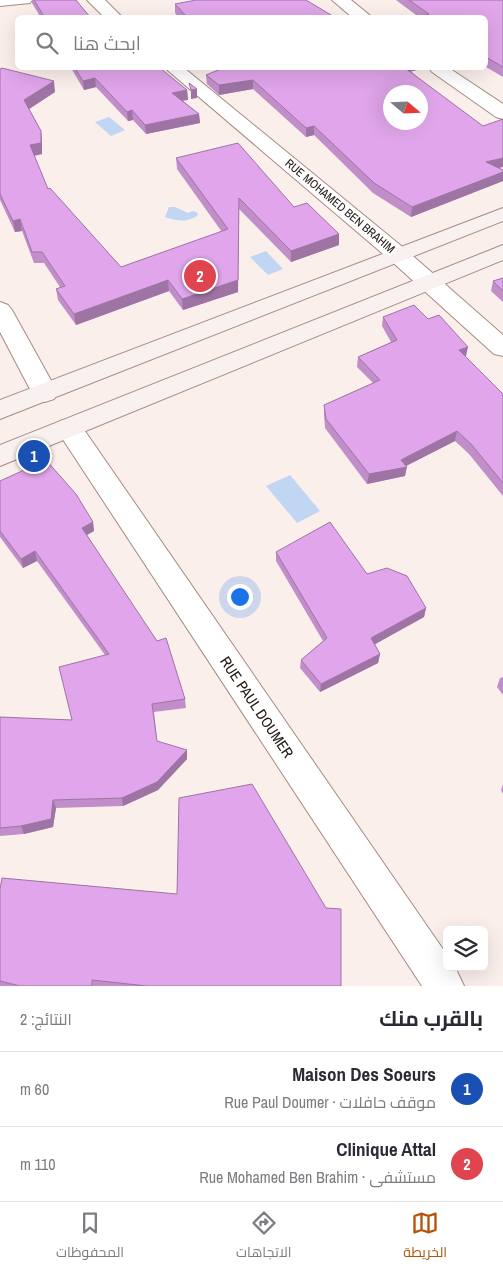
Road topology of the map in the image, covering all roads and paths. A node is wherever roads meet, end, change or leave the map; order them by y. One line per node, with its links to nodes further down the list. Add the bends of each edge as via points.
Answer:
1 (24, 0): 4 (street)
2 (95, 0): 5 (street)
3 (340, 0): 6 (street)
4 (0, 1)
5 (112, 15)
6 (361, 15)
7 (176, 70): 12 (street, RUE MOHAMED BEN BRAHIM)
8 (441, 70): 9 (street)
9 (503, 113)
10 (503, 214): 12 (street)
11 (503, 252): 13 (street)
12 (397, 254): 13 (street, RUE MOHAMED BEN BRAHIM); 16 (street)
13 (430, 282): 15 (street, RUE MOHAMED BEN BRAHIM); 18 (street)
14 (0, 310): 16 (street)
15 (503, 348)
16 (45, 393): 17 (street)
17 (0, 410)
18 (69, 428): 19 (street); 20 (street, RUE PAUL DOUMER)
19 (0, 456)
20 (444, 986)

